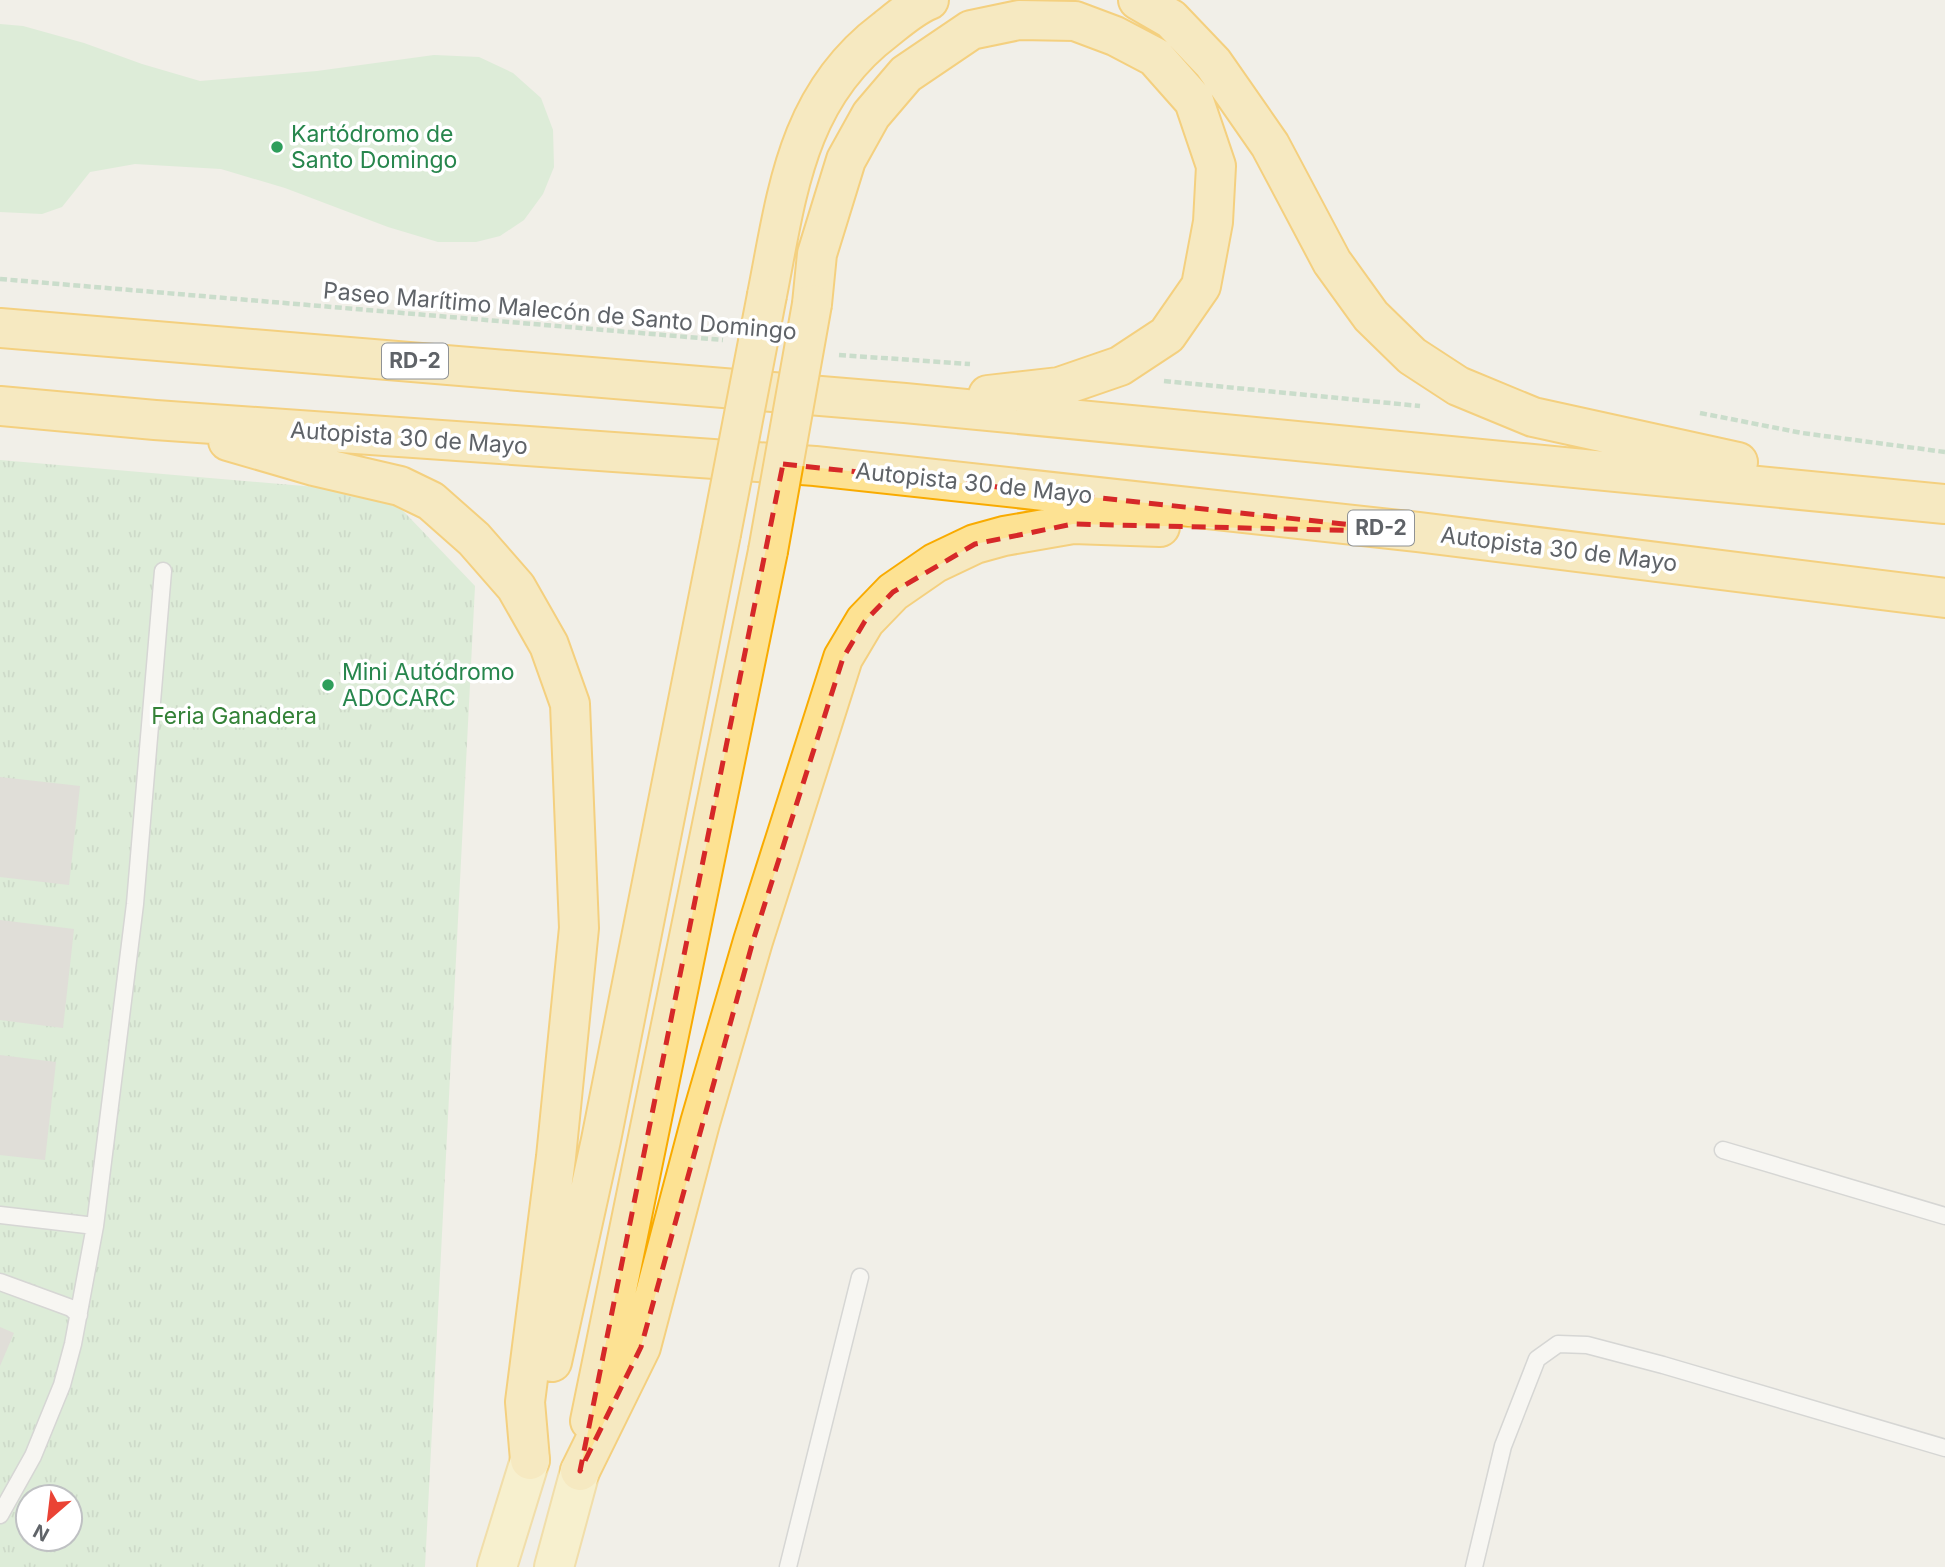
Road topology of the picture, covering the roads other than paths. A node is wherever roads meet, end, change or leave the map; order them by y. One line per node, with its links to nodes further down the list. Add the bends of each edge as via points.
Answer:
1 (929, 0): 19 (highway, bridge, via 874,38 839,75 812,117 792,172 601,1140)
2 (1138, 0): 7 (highway, via 1171,19 1213,62 1270,145 1332,262 1371,316 1412,356 1458,386 1533,417)
3 (0, 328): 4 (highway, RD-2)
4 (905, 403): 7 (highway, RD-2); 20 (highway, bridge, via 1059,387 1120,366 1167,335 1201,286 1213,222 1216,166 1194,101 1155,57 1075,21 1019,20 971,30 906,74 871,115 846,160 817,254 768,551)
5 (0, 406): 6 (highway, Autopista 30 de Mayo / RD-2)
6 (155, 420): 8 (highway, Autopista 30 de Mayo / RD-2, via 815,466); 19 (highway, via 400,486 431,501 474,539 516,587 549,645 570,704 579,928 526,1402)
7 (1926, 502)
8 (1418, 532): 10 (highway, Autopista 30 de Mayo / RD-2); 20 (highway, via 1073,524 975,544 935,563 893,592 865,621 843,658 753,941 641,1347)
9 (163, 571): 14 (lane, via 135,904)
10 (1945, 598)
11 (1723, 1150): 13 (lane)
12 (0, 1215): 14 (lane)
13 (1945, 1216)
14 (94, 1226): 17 (lane)
15 (860, 1277): 24 (lane)
16 (0, 1282): 17 (lane)
17 (79, 1315): 21 (lane, via 62,1385 33,1457)
18 (1945, 1448): 25 (lane, via 1650,1361 1587,1345 1558,1344 1537,1359 1503,1446)
19 (530, 1460): 22 (main road)
20 (580, 1471): 23 (main road)
21 (0, 1515)
22 (497, 1567)
23 (555, 1567)
24 (788, 1567)
25 (1474, 1567)

